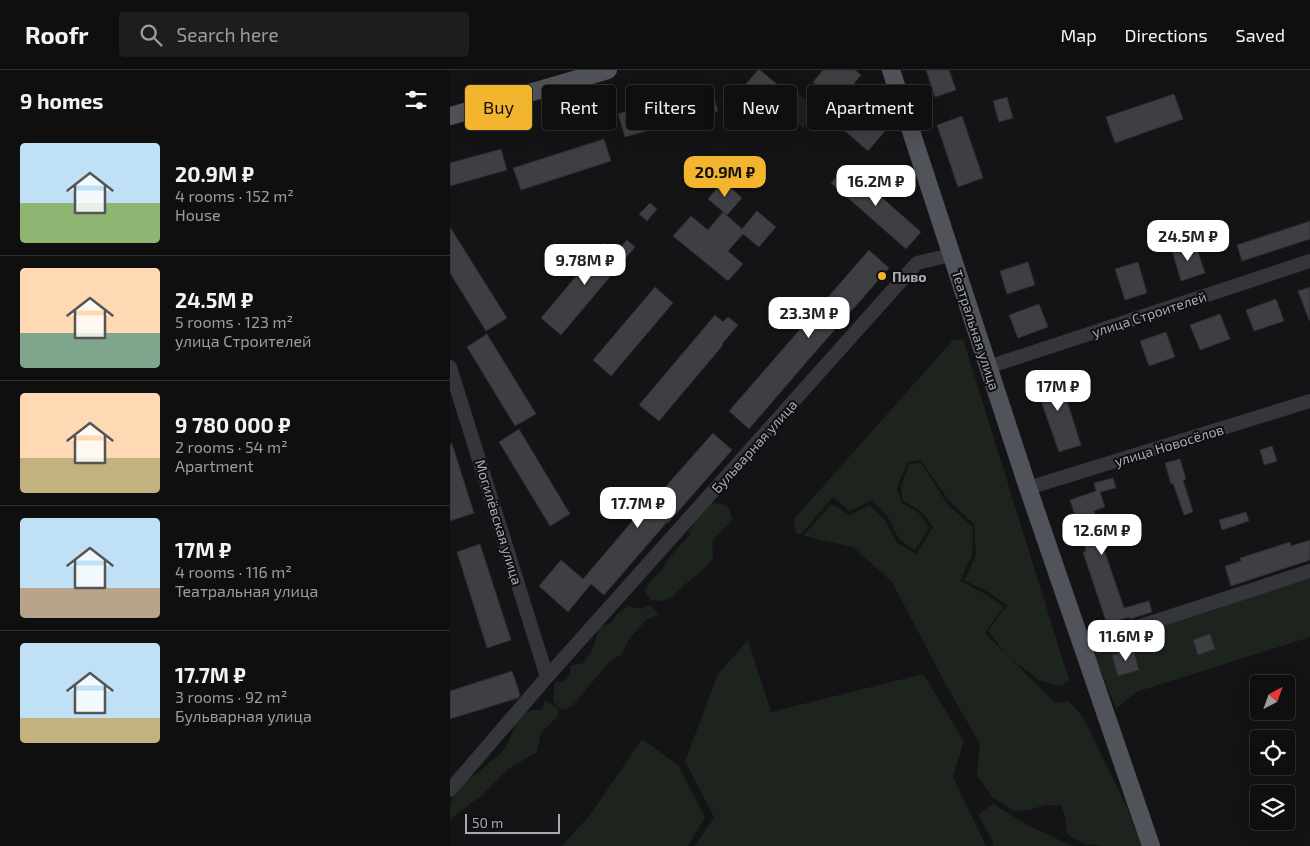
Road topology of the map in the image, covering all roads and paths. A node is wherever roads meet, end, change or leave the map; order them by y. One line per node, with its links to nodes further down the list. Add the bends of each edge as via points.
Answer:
1 (608, 70): 3 (main road)
2 (891, 70): 4 (main road, Театральная улица)
3 (450, 116)
4 (950, 255): 6 (main road, Театральная улица); 12 (street, Бульварная улица, via 917,263)
5 (1310, 261): 6 (street, улица Строителей)
6 (988, 366): 9 (main road, Театральная улица)
7 (450, 367): 12 (street, Могилёвская улица)
8 (1310, 401): 9 (street, улица Новосёлов)
9 (1028, 488): 11 (main road, Театральная улица)
10 (1310, 571): 11 (street)
11 (1082, 645): 14 (main road, Театральная улица)
12 (547, 677): 13 (street, Бульварная улица)
13 (450, 790)
14 (1151, 846)

